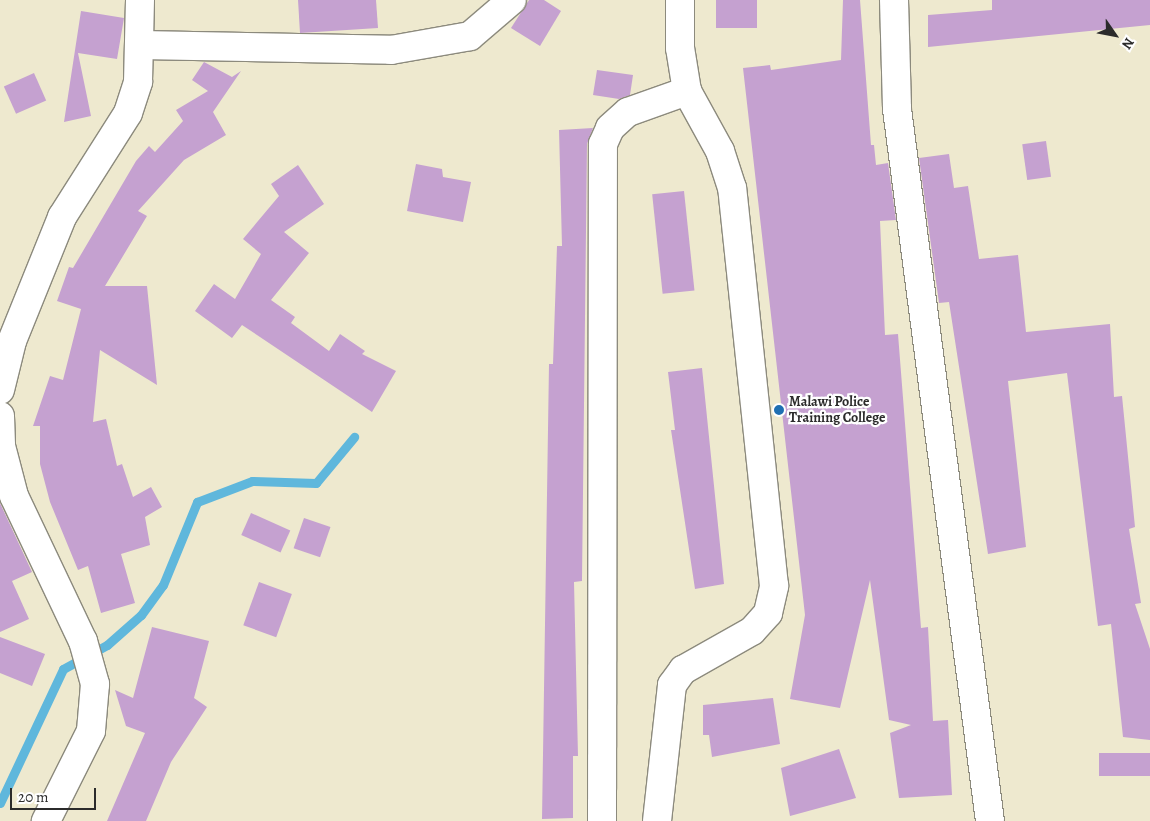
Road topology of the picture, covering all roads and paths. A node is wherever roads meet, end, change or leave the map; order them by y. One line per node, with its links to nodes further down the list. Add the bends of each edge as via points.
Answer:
1 (140, 0): 5 (street)
2 (512, 0): 5 (street, via 470,36 391,50)
3 (680, 0): 6 (street, via 680,48)
4 (894, 0): 13 (street, via 897,109)
5 (141, 45): 7 (street, via 138,82 128,113 62,217 12,342)
6 (687, 91): 11 (street, via 628,112 610,128 603,144); 12 (street, via 720,151 732,188 774,586 768,613 752,631 682,670 672,685)
7 (0, 390)
8 (0, 416): 9 (street)
9 (7, 498): 10 (street, via 83,641 95,684 92,731)
10 (46, 821)
11 (602, 821)
12 (657, 821)
13 (990, 821)

